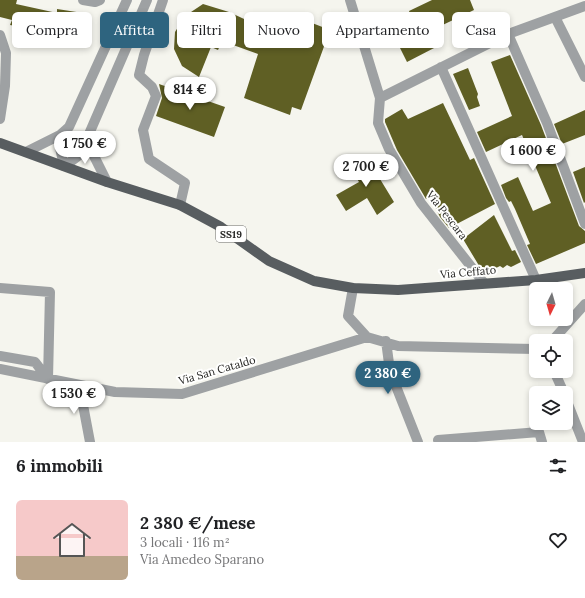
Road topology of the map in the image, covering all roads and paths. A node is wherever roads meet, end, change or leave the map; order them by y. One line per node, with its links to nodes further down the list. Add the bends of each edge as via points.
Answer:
1 (83, 0): 2 (street)
2 (100, 0)
3 (127, 0): 18 (street, via 69,127)
4 (147, 0): 20 (street, via 89,134)
5 (163, 0): 24 (street, via 139,75 152,87 156,96 143,130 149,159 185,183)
6 (350, 0): 16 (street, Via Pescara)
7 (585, 6): 8 (street)
8 (555, 17): 9 (street); 14 (street)
9 (510, 33)
10 (0, 35): 15 (street, via 6,53)
11 (510, 39): 25 (street, via 544,116)
12 (480, 48): 13 (street)
13 (441, 67): 16 (street); 27 (street)
14 (585, 77)
15 (2, 85): 17 (street)
16 (380, 98): 28 (street, Via Pescara, via 378,123 397,164 421,203)
17 (0, 120)
18 (60, 135): 21 (street); 22 (street)
19 (0, 142): 21 (main road, SS19)
20 (88, 144): 22 (street, via 79,156); 23 (street)
21 (26, 152): 22 (main road, SS19)
22 (64, 166): 23 (main road, SS19)
23 (107, 182): 24 (main road, SS19)
24 (180, 205): 30 (main road, SS19, via 221,227 269,261 314,281)
25 (585, 224)
26 (585, 273): 27 (main road, Via Ceffato / SS19)
27 (536, 280): 28 (main road, Via Ceffato / SS19)
28 (484, 283): 30 (main road, Via Ceffato / SS19, via 398,290)
29 (0, 288): 38 (street, via 50,292)
30 (353, 288): 33 (street, via 348,316)
31 (585, 304): 32 (street)
32 (558, 334)
33 (367, 337): 34 (street); 39 (street, Via San Cataldo, via 182,394 116,392)
34 (386, 342): 35 (street, via 398,346); 43 (street, via 390,371)
35 (529, 349)
36 (0, 356): 38 (street, via 35,362)
37 (0, 370): 38 (street, Via San Cataldo)
38 (48, 379): 39 (street, Via San Cataldo)
39 (84, 386): 42 (street, via 83,405)
40 (573, 417): 45 (street)
41 (438, 440): 44 (street, via 539,432)
42 (90, 442)
43 (418, 442)
44 (542, 442)
45 (583, 442)

